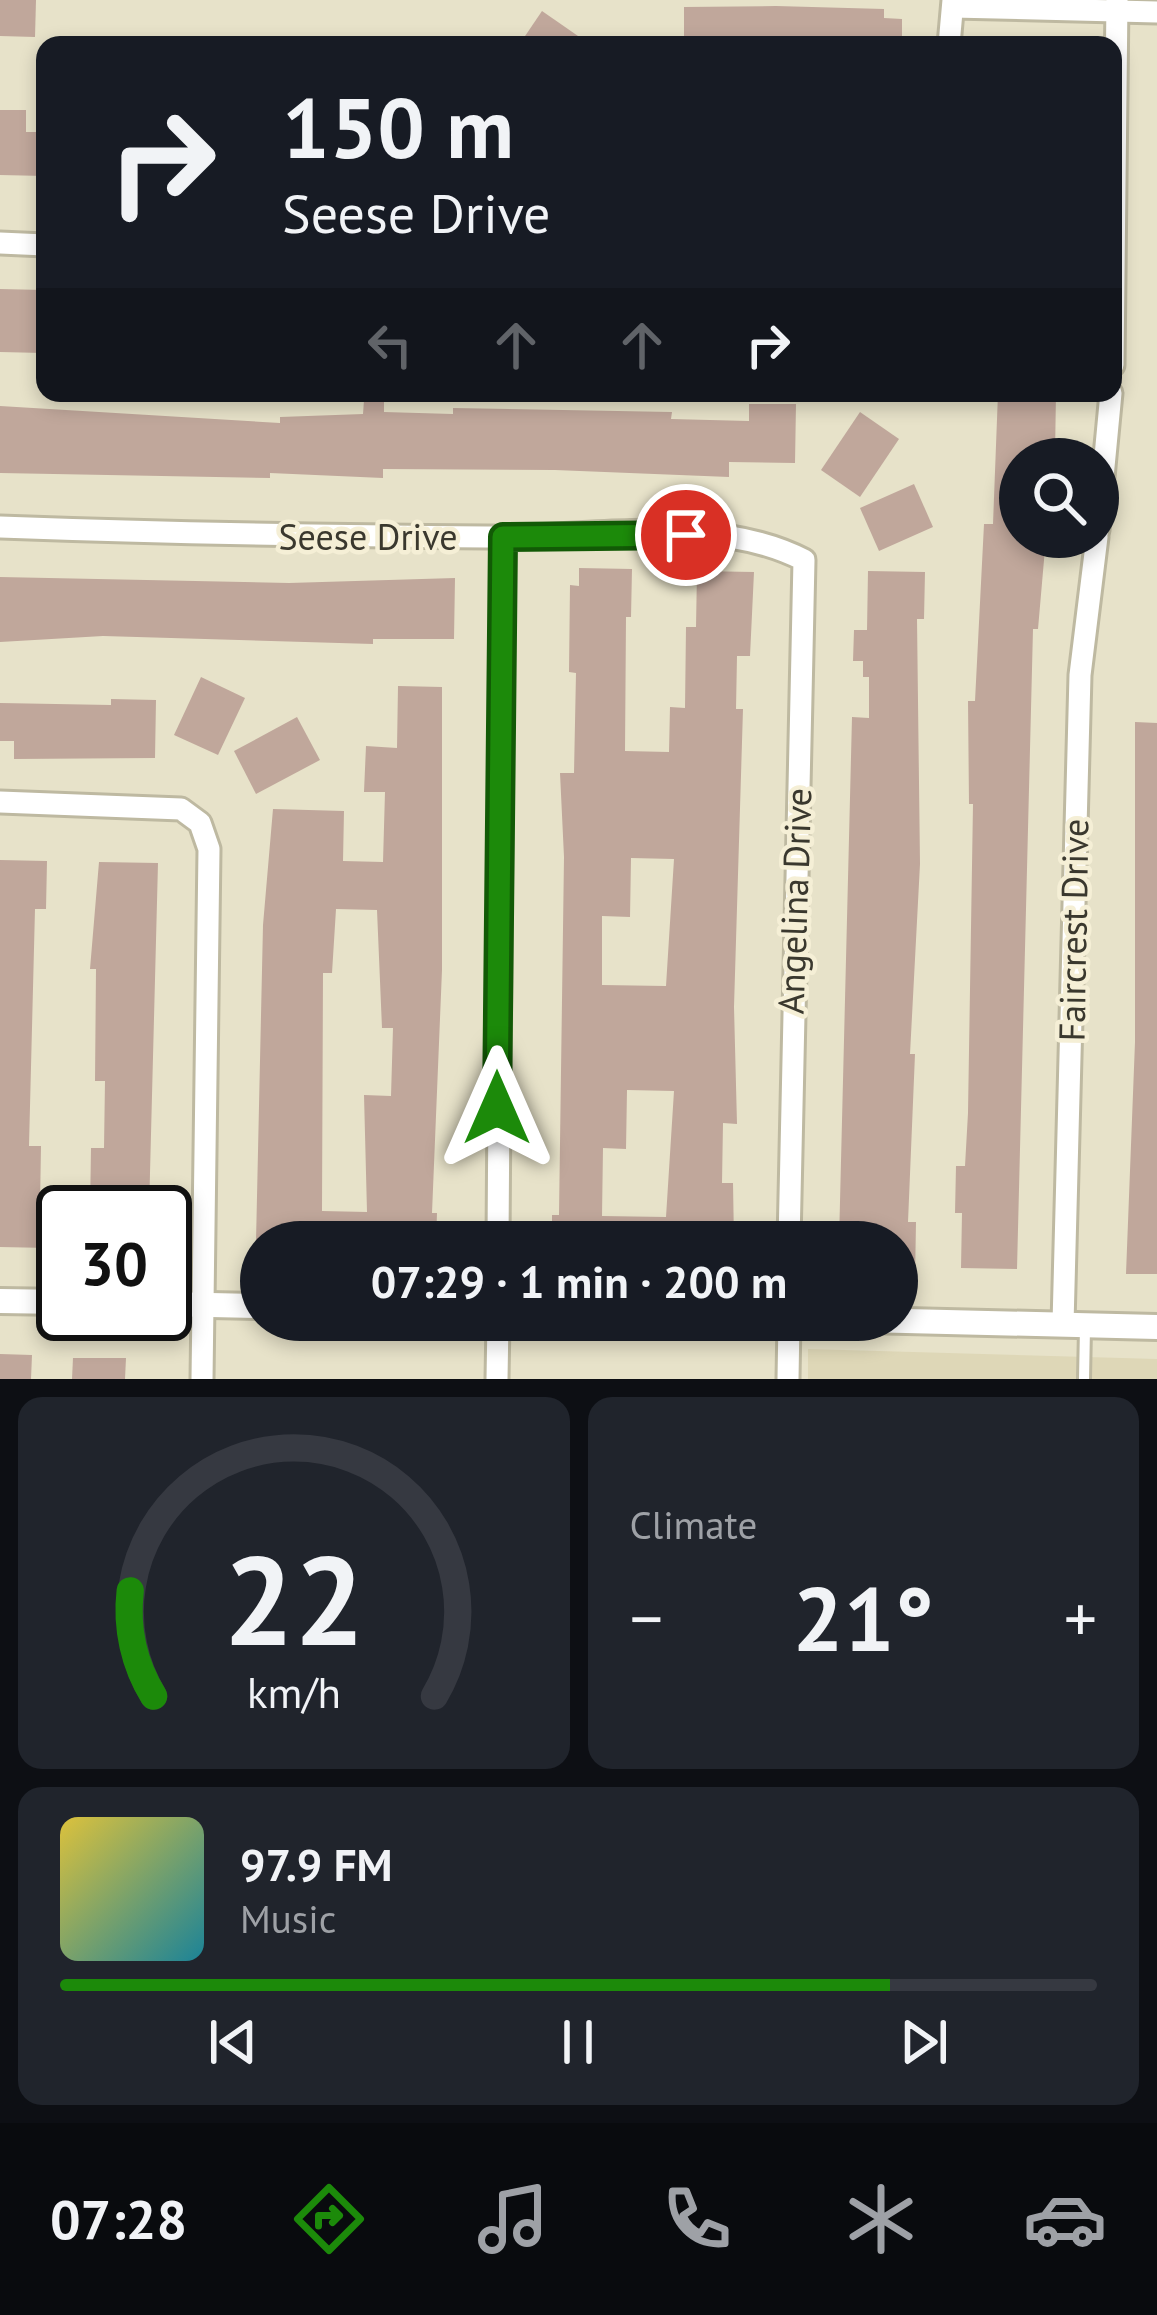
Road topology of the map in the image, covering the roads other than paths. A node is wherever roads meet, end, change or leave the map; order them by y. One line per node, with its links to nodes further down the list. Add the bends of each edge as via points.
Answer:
1 (953, 4): 2 (street); 4 (street)
2 (1117, 6): 3 (street); 5 (street)
3 (1157, 12)
4 (950, 36)
5 (1117, 36)
6 (0, 243): 7 (street)
7 (36, 244)
8 (1110, 402): 9 (street, Faircrest Drive)
9 (1107, 438)
10 (0, 527): 11 (street, Seese Drive)
11 (503, 537): 13 (street, Seese Drive, via 686,535 769,542); 15 (street)
12 (1095, 558): 23 (street, Faircrest Drive, via 1080,675)
13 (804, 560): 16 (street, Angelina Drive)
14 (0, 802): 20 (street, via 181,809 200,823 209,849)
15 (498, 1221)
16 (789, 1221)
17 (0, 1301): 18 (street)
18 (36, 1302)
19 (192, 1305): 20 (street)
20 (203, 1305): 21 (street); 27 (street)
21 (240, 1306)
22 (918, 1321): 23 (street)
23 (1074, 1324): 24 (street); 30 (lane)
24 (1157, 1327)
25 (498, 1341): 28 (street)
26 (789, 1341): 29 (street)
27 (202, 1379)
28 (497, 1379)
29 (788, 1379)
30 (1084, 1379)

